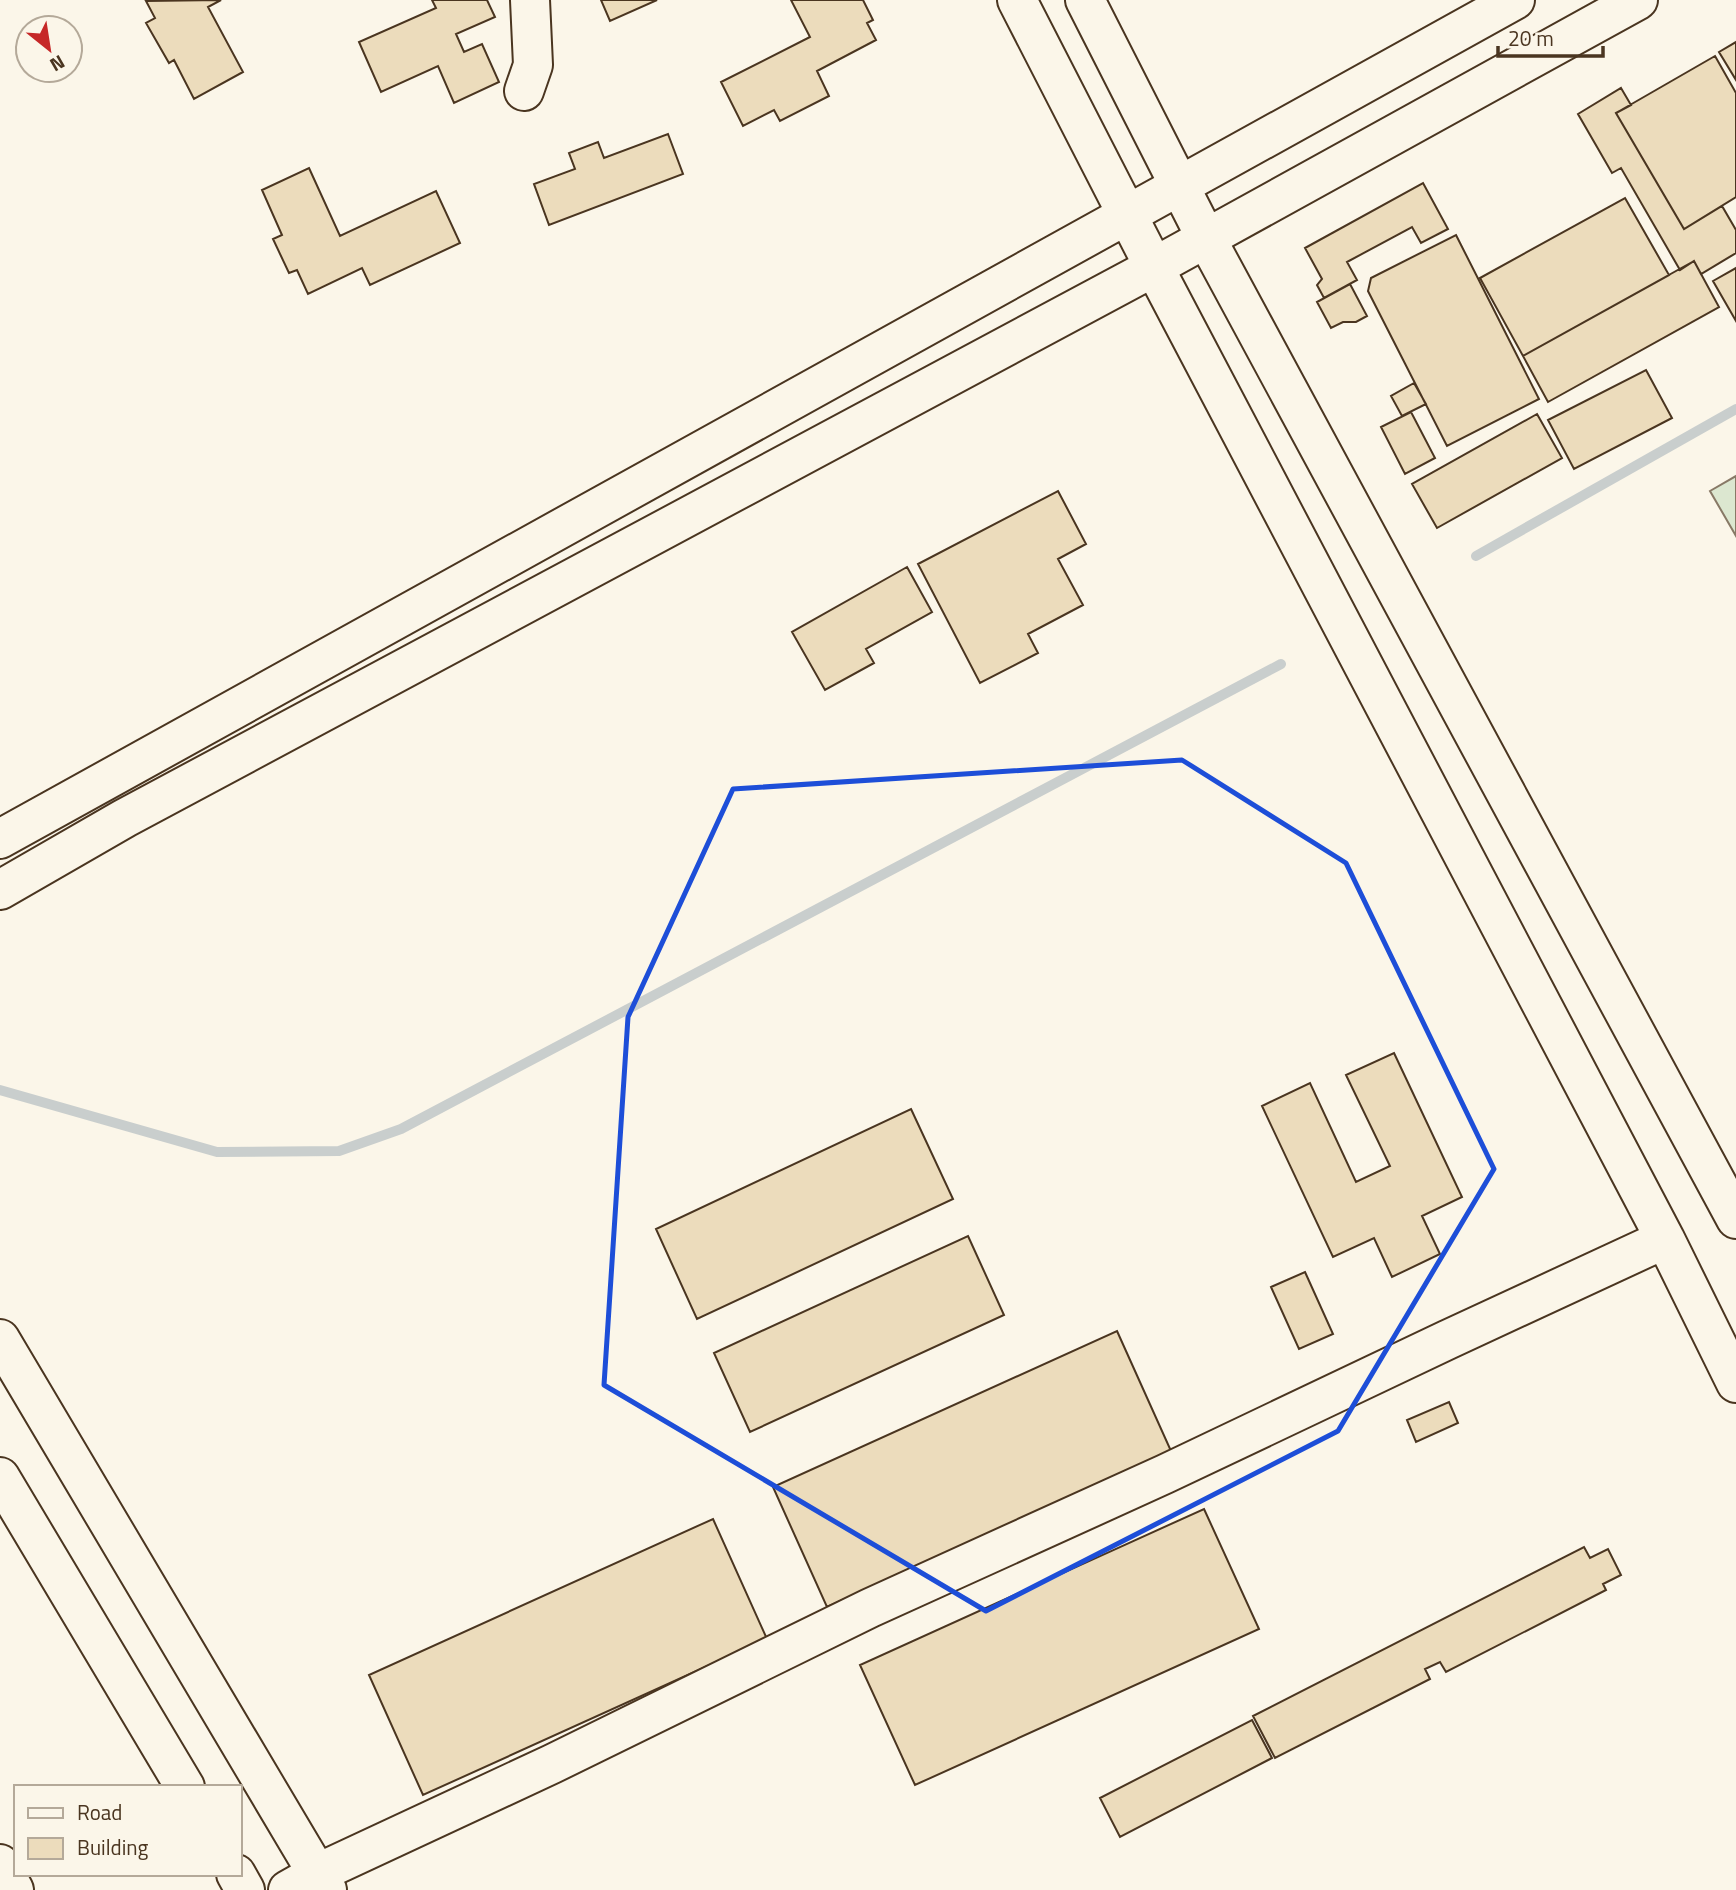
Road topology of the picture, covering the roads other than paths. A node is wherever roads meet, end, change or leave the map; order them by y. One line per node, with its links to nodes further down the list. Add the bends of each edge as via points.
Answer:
1 (530, 0): 6 (main road, via 533,65)
2 (1017, 0): 8 (main road)
3 (1085, 0): 7 (main road)
4 (1515, 0): 7 (main road)
5 (1639, 0): 9 (main road)
6 (524, 91)
7 (1179, 186): 8 (main road); 9 (main road)
8 (1126, 215): 10 (main road); 11 (main road)
9 (1206, 238): 10 (main road); 13 (main road)
10 (1154, 267): 12 (main road, via 125,818); 14 (main road)
11 (0, 839)
12 (0, 890)
13 (1736, 1219)
14 (1665, 1240): 16 (main road); 20 (main road, via 870,1608)
15 (0, 1339): 20 (main road)
16 (1736, 1382)
17 (0, 1477): 18 (main road)
18 (184, 1785)
19 (0, 1864): 21 (main road)
20 (311, 1884)
21 (14, 1890)

